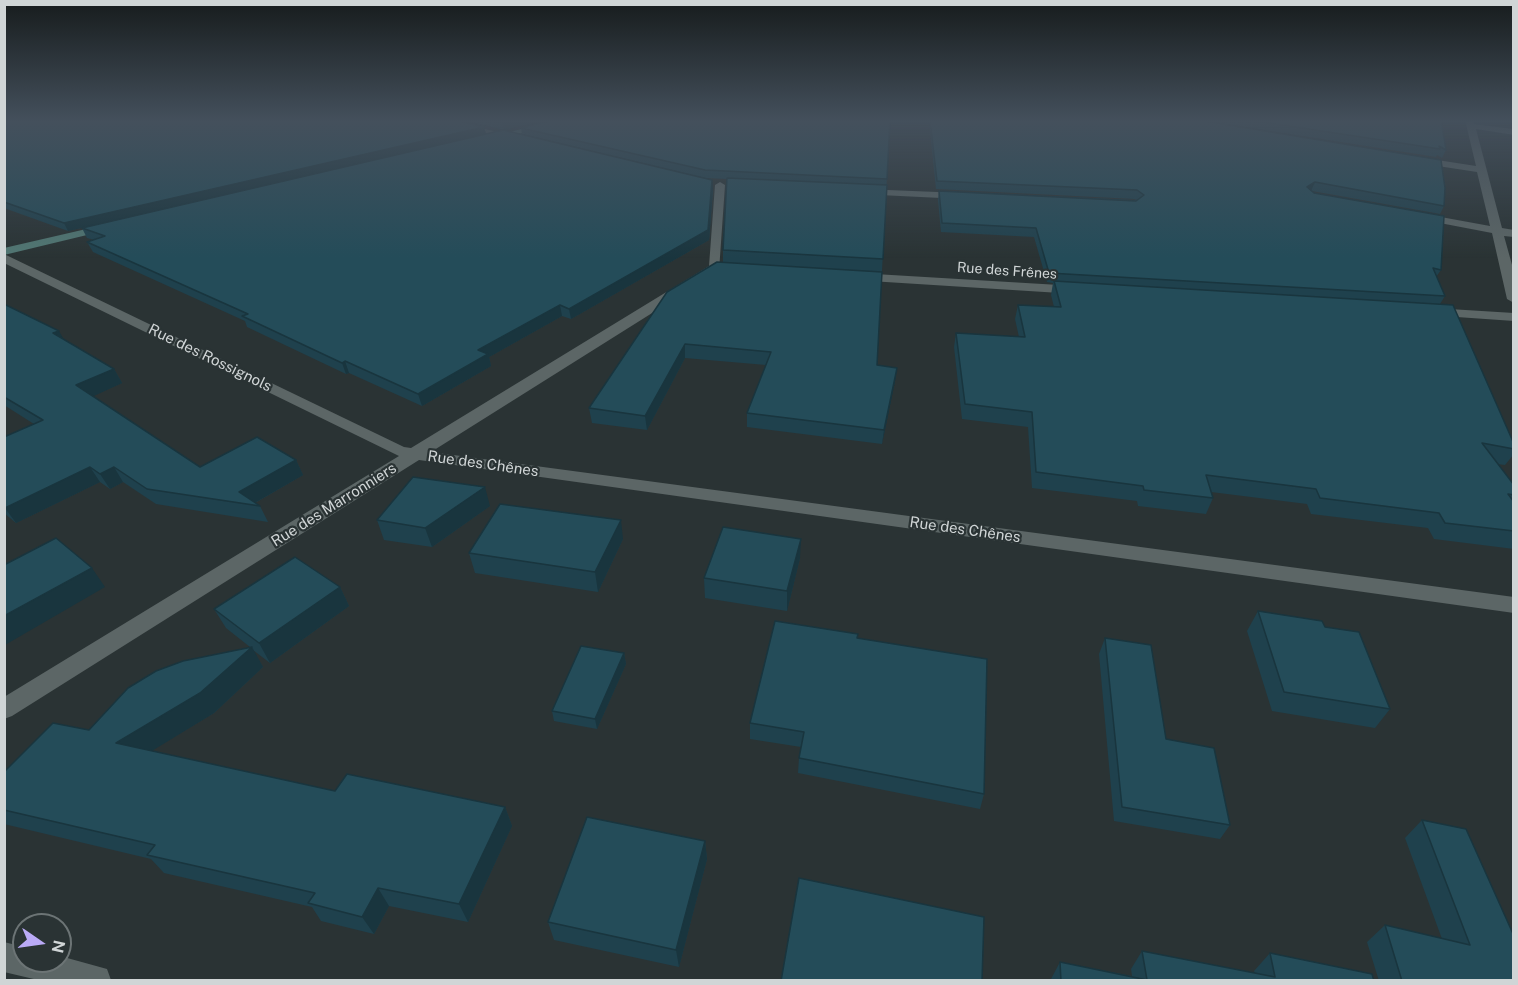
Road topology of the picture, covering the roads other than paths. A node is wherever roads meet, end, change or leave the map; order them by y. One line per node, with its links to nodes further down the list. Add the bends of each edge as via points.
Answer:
1 (1455, 166): 3 (street)
2 (1480, 166): 3 (street)
3 (1481, 170): 9 (street)
4 (719, 185): 19 (street, Rue des Marronniers, via 721,268)
5 (850, 191): 6 (street)
6 (969, 197)
7 (1404, 213): 9 (street)
8 (120, 224): 11 (street)
9 (1497, 231): 10 (street); 15 (street)
10 (1514, 234)
11 (4, 252)
12 (4, 258): 19 (street, Rue des Rossignols, via 380,442)
13 (845, 276): 14 (street, Rue des Frênes)
14 (1094, 291)
15 (1514, 299)
16 (1414, 311): 17 (street)
17 (1514, 318): 18 (street)
18 (1514, 326)
19 (416, 454): 20 (street, Rue des Chênes); 21 (street, Rue des Marronniers)
20 (1514, 605)
21 (4, 709)
22 (4, 957): 23 (street)
23 (96, 981)

